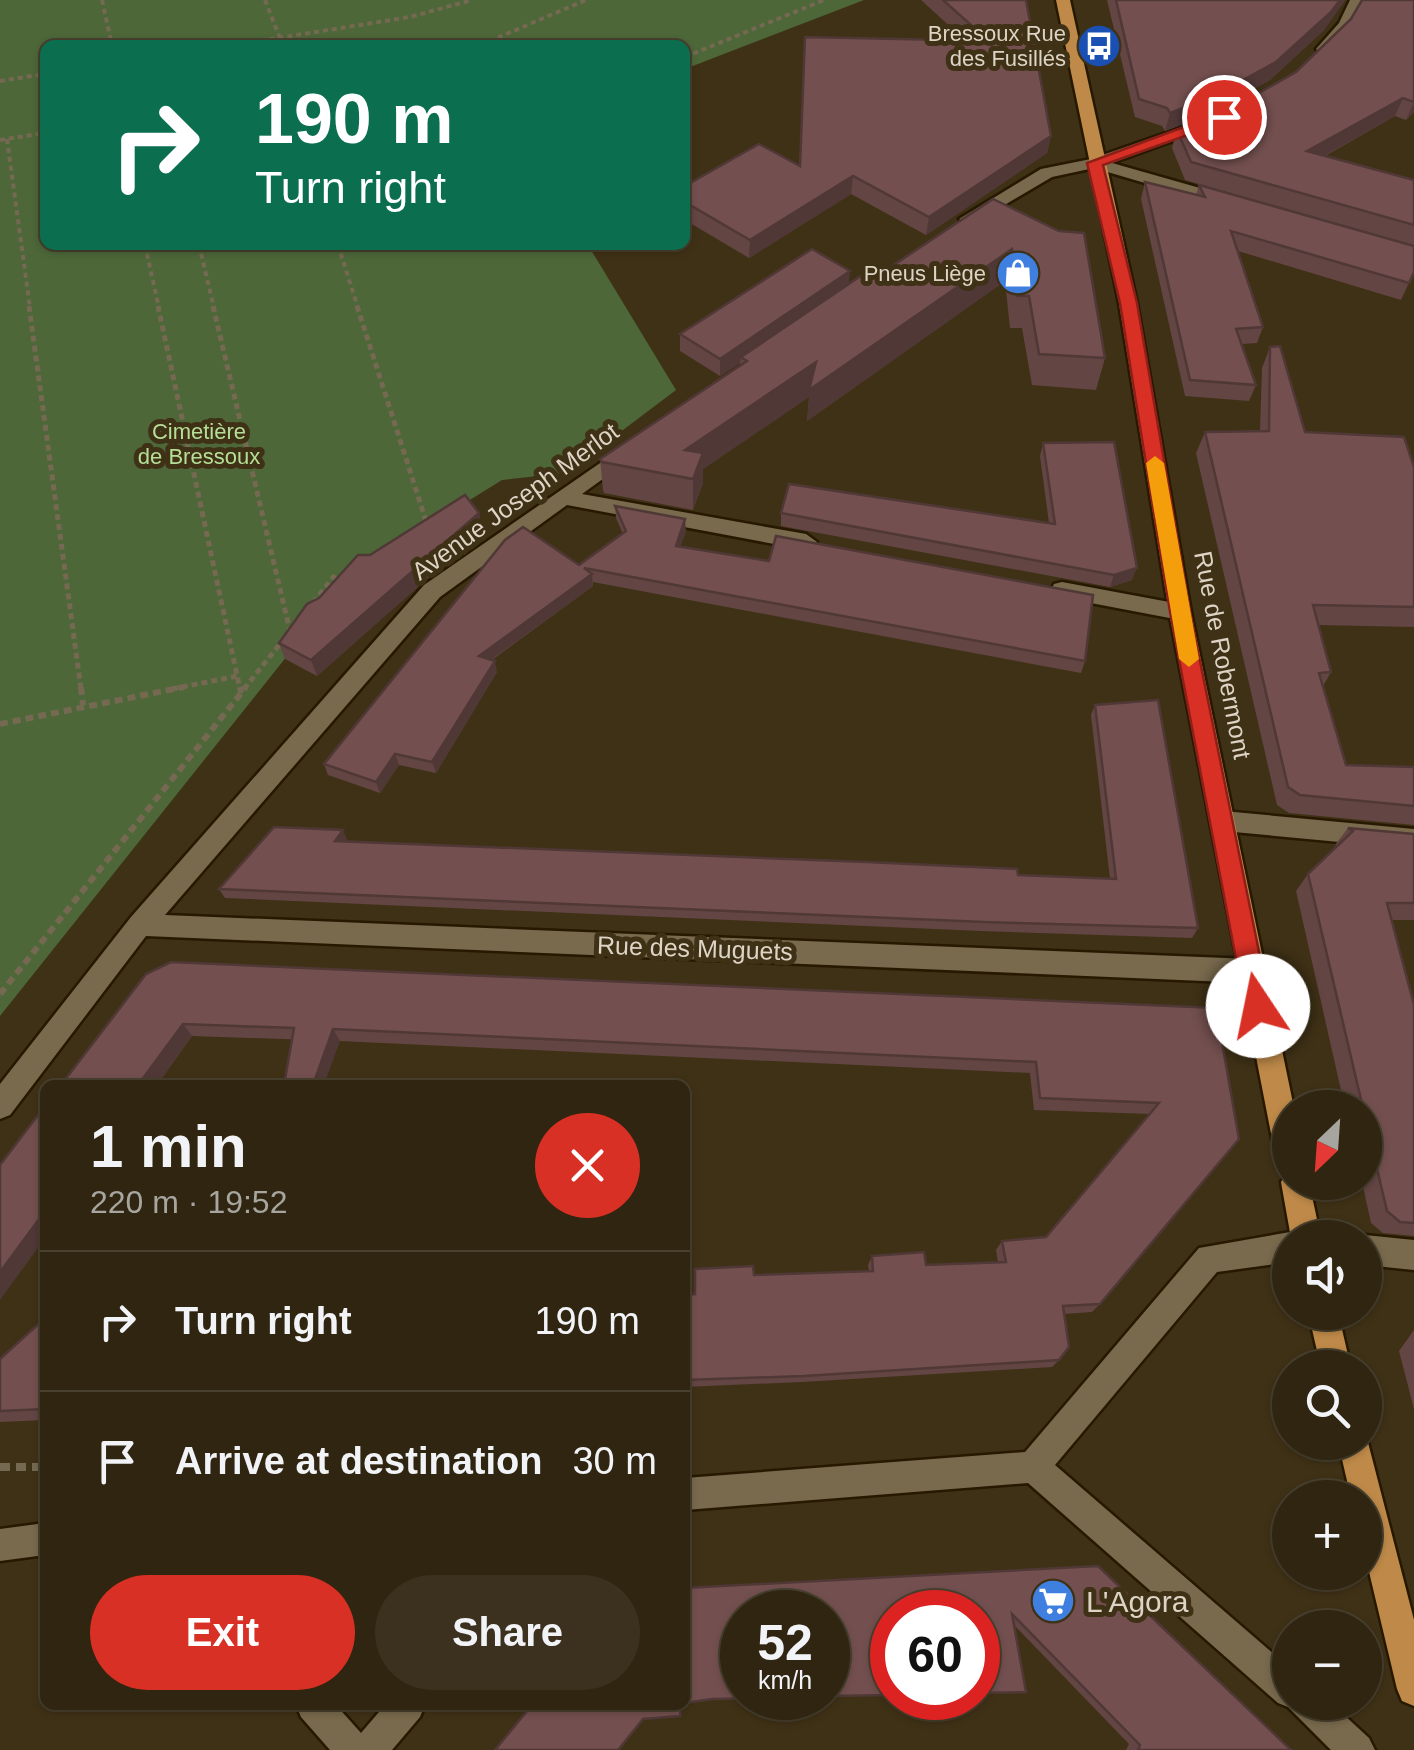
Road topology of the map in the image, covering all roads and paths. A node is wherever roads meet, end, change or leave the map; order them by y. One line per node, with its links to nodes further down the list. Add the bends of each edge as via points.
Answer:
1 (102, 0): 11 (path)
2 (265, 0): 10 (path)
3 (450, 0): 9 (path)
4 (472, 0): 9 (path)
5 (586, 0): 13 (path)
6 (824, 0): 14 (path)
7 (1063, 0): 21 (main road, Rue de Robermont)
8 (1356, 0): 15 (street, via 1346,25)
9 (455, 7): 10 (path)
10 (280, 38): 12 (path)
11 (111, 40)
12 (267, 40)
13 (498, 40)
14 (690, 55)
15 (1314, 60)
16 (40, 75): 17 (path)
17 (0, 81)
18 (1224, 117): 21 (street)
19 (40, 133): 20 (path)
20 (4, 140): 37 (path)
21 (1095, 163): 22 (street); 23 (street, via 1047,174); 33 (main road, Rue de Robermont, via 1128,303)
22 (1251, 208)
23 (945, 235)
24 (146, 250): 35 (path)
25 (201, 250): 34 (path)
26 (340, 250): 29 (path)
27 (642, 442): 28 (street, Avenue Joseph Merlot)
28 (562, 496): 30 (street); 41 (street, Avenue Joseph Merlot, via 432,591)
29 (428, 524)
30 (832, 547)
31 (335, 576): 34 (path)
32 (1044, 587): 33 (street)
33 (1180, 612): 39 (main road, Rue de Robermont)
34 (290, 632): 36 (path)
35 (237, 676): 36 (path); 37 (path)
36 (241, 694): 43 (path)
37 (83, 705): 38 (path)
38 (0, 724)
39 (1223, 821): 40 (street); 42 (main road, Rue de Robermont)
40 (1414, 839)
41 (140, 925): 42 (street, Rue des Muguets); 45 (street, Avenue Joseph Merlot)
42 (1250, 971): 44 (main road, Rue de Robermont)
43 (0, 994)
44 (1275, 1090)
45 (0, 1106)
46 (1272, 1249): 50 (street, via 1209,1258)
47 (1382, 1252): 48 (street)
48 (1414, 1255)
49 (1358, 1460): 57 (main road)
50 (1033, 1466): 53 (street); 56 (street)
51 (0, 1467): 52 (path)
52 (40, 1467)
53 (690, 1494)
54 (40, 1539): 55 (street)
55 (0, 1545)
56 (1272, 1675)
57 (1414, 1689)
58 (317, 1710): 61 (street)
59 (404, 1710): 62 (street)
60 (1323, 1720): 63 (street)
61 (352, 1750)
62 (369, 1750)
63 (1357, 1750)

